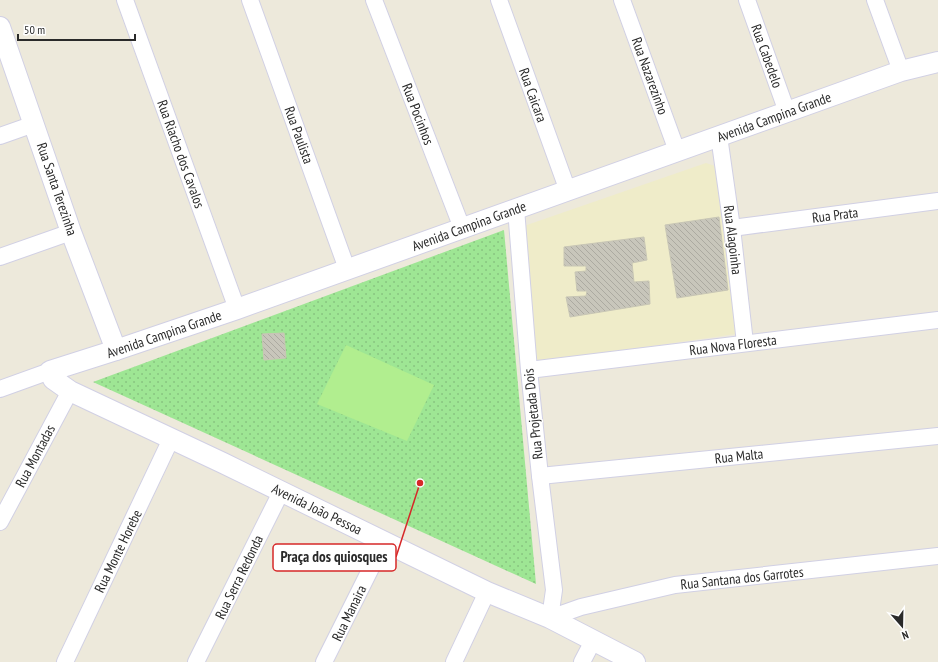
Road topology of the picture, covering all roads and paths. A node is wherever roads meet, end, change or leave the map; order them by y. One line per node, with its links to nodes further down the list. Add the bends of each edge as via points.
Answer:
1 (125, 0): 24 (street, Rua Riacho dos Cavalos)
2 (250, 0): 23 (street, Rua Paulista)
3 (374, 0): 19 (street, Rua Pocinhos)
4 (499, 0): 16 (street, Rua Caicara)
5 (622, 0): 15 (street, Rua Nazarezinho)
6 (747, 0): 11 (street, Rua Cabedelo)
7 (875, 0): 10 (street)
8 (0, 27): 12 (street, Rua Santa Terezinha)
9 (938, 62): 10 (street, Avenida Campina Grande)
10 (901, 71): 11 (street, Avenida Campina Grande)
11 (787, 112): 14 (street, Avenida Campina Grande)
12 (34, 124): 13 (street); 21 (street, Rua Santa Terezinha)
13 (0, 136)
14 (719, 136): 15 (street, Avenida Campina Grande); 20 (street, Rua Alagoinha)
15 (677, 151): 16 (street, Avenida Campina Grande)
16 (568, 191): 18 (street, Avenida Campina Grande)
17 (938, 201): 20 (street, Rua Prata)
18 (516, 209): 19 (street, Avenida Campina Grande); 28 (street, Rua Projetada Dois)
19 (462, 228): 23 (street, Avenida Campina Grande)
20 (732, 228): 26 (street, Rua Alagoinha)
21 (71, 232): 22 (street); 27 (street, Rua Santa Terezinha)
22 (0, 257)
23 (347, 269): 24 (street, Avenida Campina Grande)
24 (237, 309): 27 (street, Avenida Campina Grande)
25 (938, 320): 26 (street, Rua Nova Floresta)
26 (745, 343): 28 (street, Rua Nova Floresta)
27 (116, 350): 29 (street, Avenida Campina Grande)
28 (529, 370): 34 (street, Rua Projetada Dois)
29 (50, 371): 30 (street, Avenida Campina Grande); 31 (street, Avenida João Pessoa, via 53,379)
30 (0, 389)
31 (70, 391): 33 (street, Avenida João Pessoa); 36 (street, Rua Montadas)
32 (938, 436): 34 (street, Rua Malta)
33 (172, 440): 35 (street, Avenida João Pessoa); 42 (street, Rua Monte Horebe)
34 (540, 476): 40 (street, Rua Projetada Dois, via 554,590)
35 (281, 492): 37 (street, Avenida João Pessoa); 43 (street, Rua Serra Redonda)
36 (0, 522)
37 (384, 542): 39 (street, Avenida João Pessoa); 44 (street, Rua Manaira)
38 (938, 556): 40 (street, Rua Santana dos Garrotes, via 675,585 581,607)
39 (487, 592): 40 (street, Avenida João Pessoa); 45 (street)
40 (550, 618): 41 (street, Avenida João Pessoa)
41 (593, 641): 46 (street); 47 (street, Avenida João Pessoa)
42 (65, 662)
43 (196, 662)
44 (324, 662)
45 (454, 662)
46 (582, 662)
47 (634, 662)

